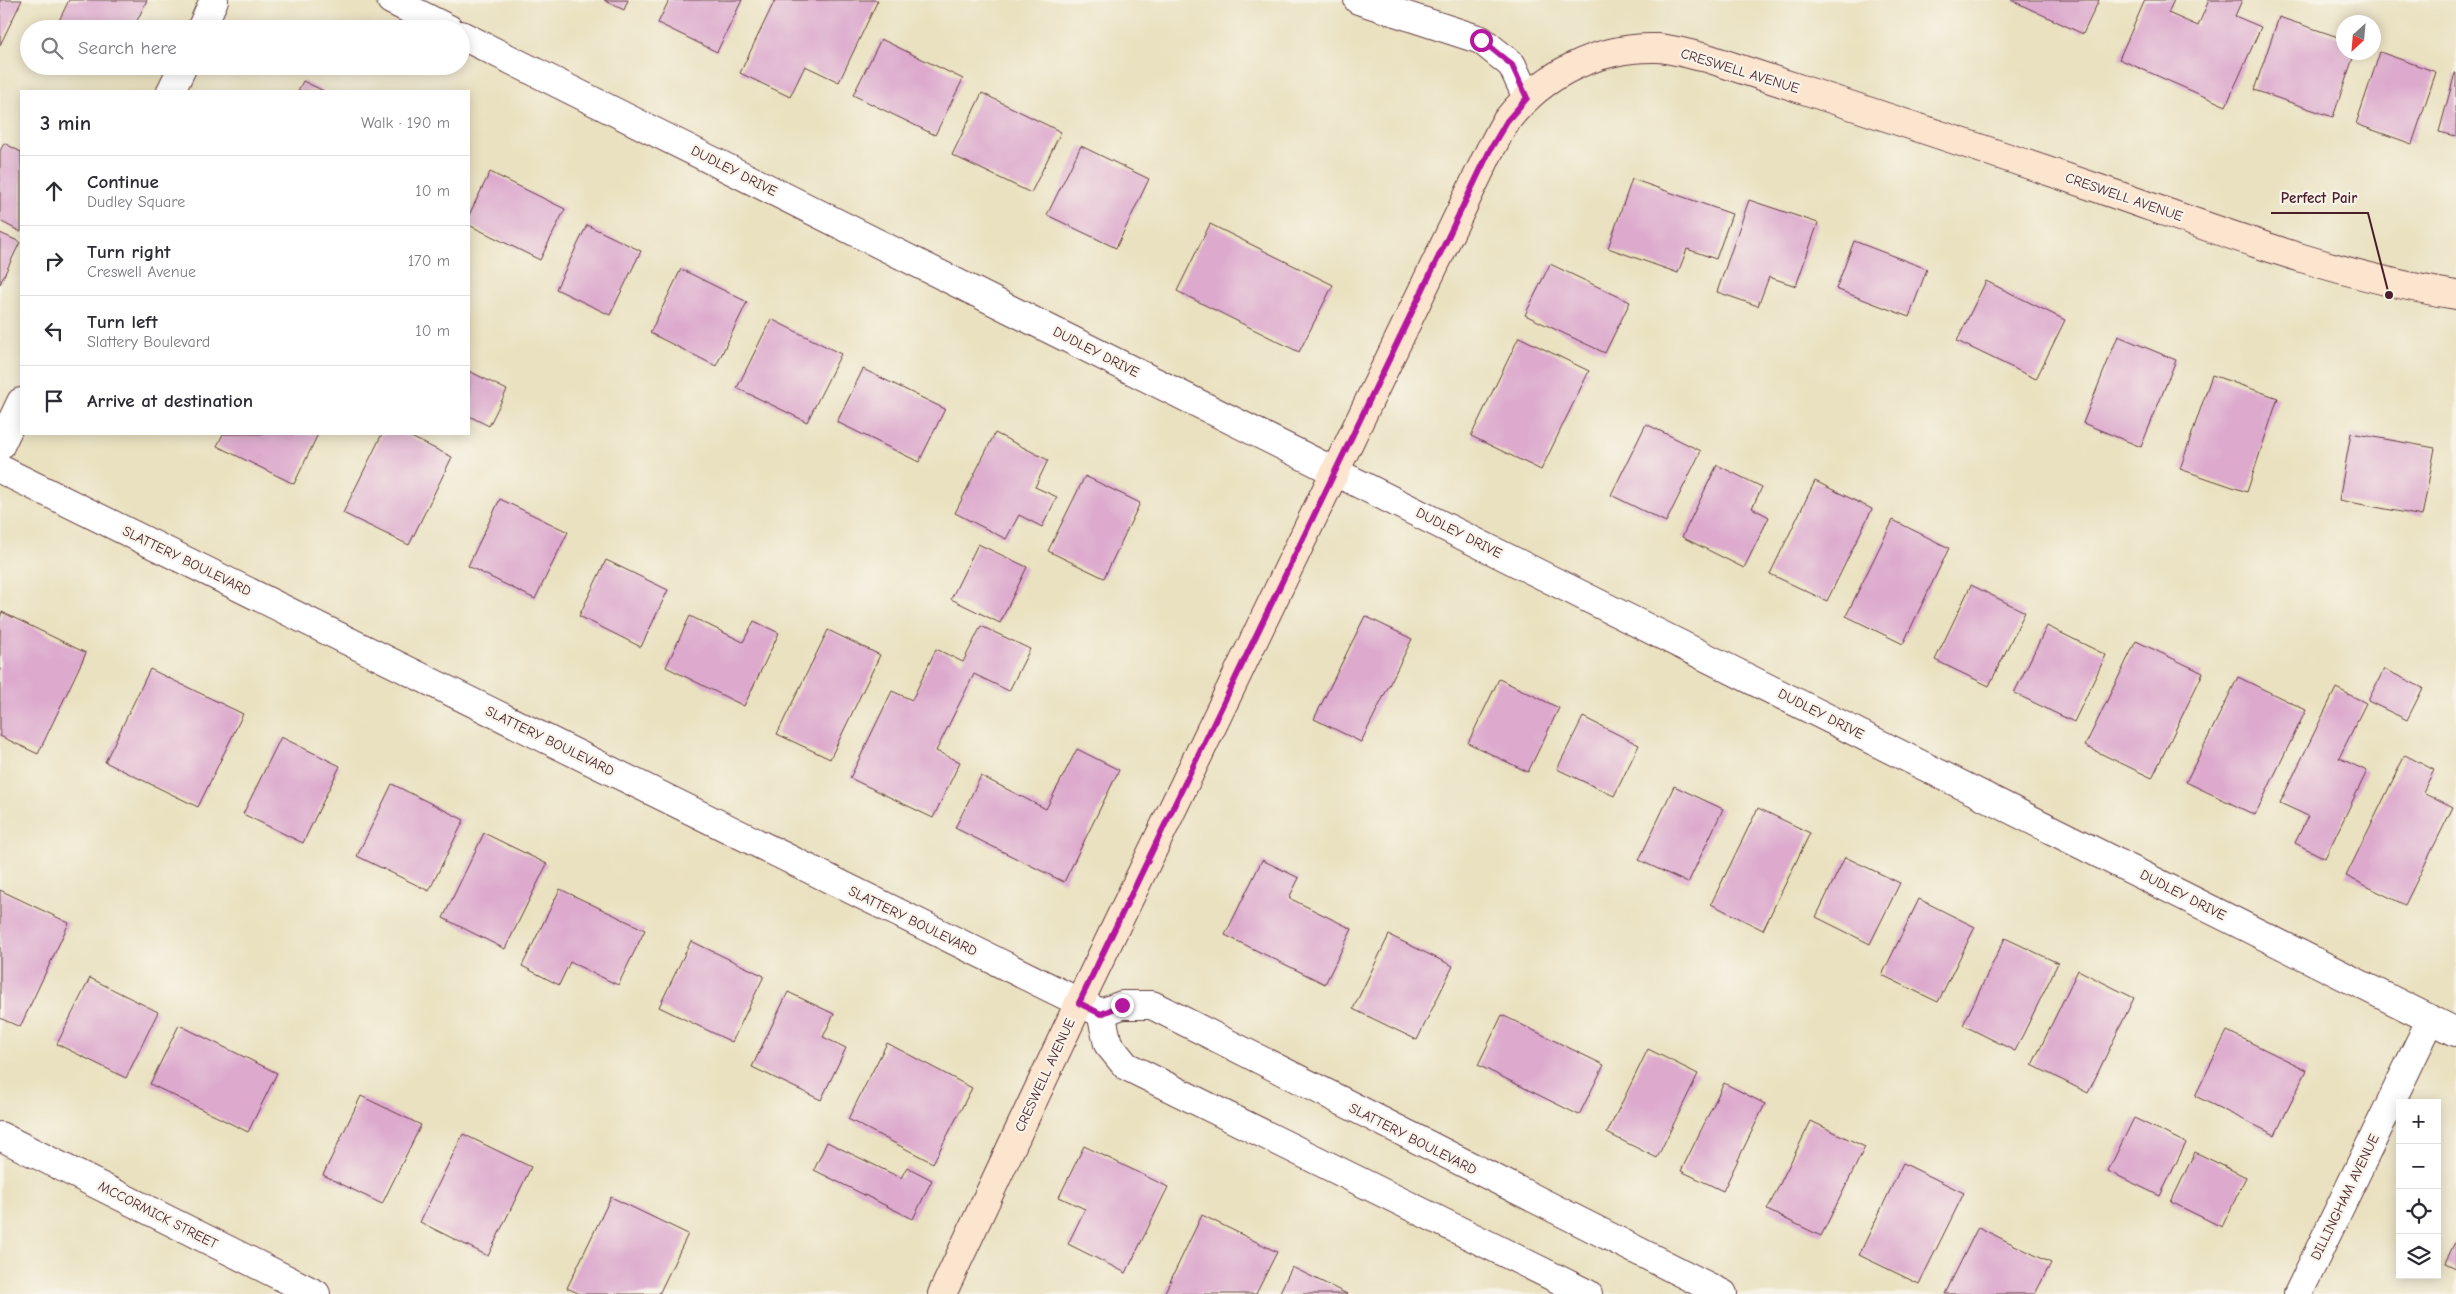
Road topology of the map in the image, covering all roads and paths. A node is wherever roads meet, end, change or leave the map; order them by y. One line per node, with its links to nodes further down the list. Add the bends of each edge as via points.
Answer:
1 (214, 0): 4 (street)
2 (391, 0): 5 (street)
3 (1358, 0): 9 (street, via 1481,40 1512,65)
4 (205, 20)
5 (431, 20)
6 (470, 39): 14 (street, DUDLEY DRIVE)
7 (178, 75): 8 (street)
8 (170, 90)
9 (1527, 98): 10 (street, CRESWELL AVENUE, via 1562,71 1608,53 1658,48 1707,58 2287,253 2352,273); 14 (street, CRESWELL AVENUE, via 1507,121 1490,150)
10 (2456, 295)
11 (20, 404): 12 (street)
12 (0, 446)
13 (0, 469): 15 (street, SLATTERY BOULEVARD)
14 (1334, 471): 15 (street, CRESWELL AVENUE); 16 (street, DUDLEY DRIVE)
15 (1090, 1008): 20 (street, CRESWELL AVENUE); 21 (street, via 1108,1044 1126,1066); 22 (street, SLATTERY BOULEVARD, via 1152,1005)
16 (2431, 1019): 17 (street, DUDLEY DRIVE); 23 (street, DILLINGHAM AVENUE)
17 (2456, 1032)
18 (0, 1136): 19 (street, MCCORMICK STREET)
19 (316, 1294)
20 (942, 1294)
21 (1588, 1294)
22 (1723, 1294)
23 (2298, 1294)

